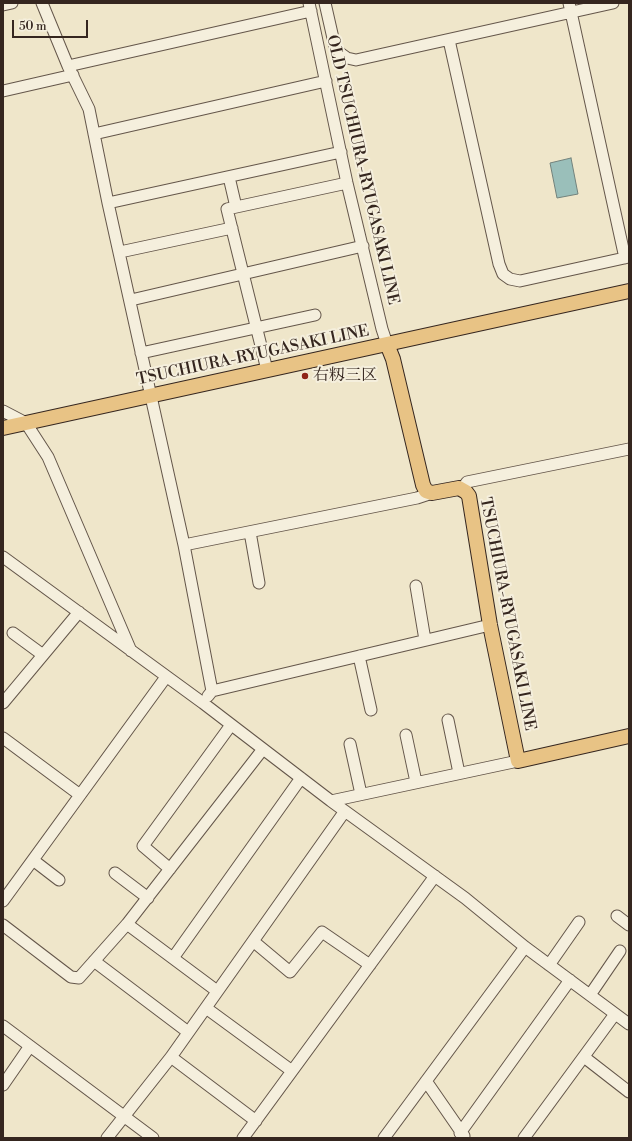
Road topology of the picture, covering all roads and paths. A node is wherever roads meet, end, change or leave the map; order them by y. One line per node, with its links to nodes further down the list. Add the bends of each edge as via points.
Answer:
1 (12, 3): 5 (street)
2 (42, 3): 9 (street)
3 (326, 3): 8 (street, via 335,47 347,58 356,60)
4 (613, 3): 7 (street)
5 (3, 5)
6 (310, 7): 9 (street); 10 (street, OLD TSUCHIURA-RYUGASAKI LINE)
7 (570, 7): 8 (street); 21 (street)
8 (450, 40): 21 (street, via 502,274 520,281)
9 (70, 70): 11 (street); 12 (street, via 89,109)
10 (326, 81): 12 (street); 13 (street, OLD TSUCHIURA-RYUGASAKI LINE)
11 (3, 91)
12 (94, 134): 16 (street)
13 (341, 152): 14 (street); 15 (street, OLD TSUCHIURA-RYUGASAKI LINE)
14 (228, 177): 16 (street); 17 (street)
15 (347, 183): 17 (street); 19 (street, OLD TSUCHIURA-RYUGASAKI LINE)
16 (108, 203): 20 (street)
17 (236, 207): 18 (street, via 227,209)
18 (232, 228): 20 (street); 22 (street)
19 (363, 246): 22 (street); 27 (street, OLD TSUCHIURA-RYUGASAKI LINE)
20 (120, 252): 24 (street)
21 (627, 258)
22 (244, 274): 24 (street); 26 (street)
23 (629, 291): 27 (main road)
24 (131, 300): 28 (street)
25 (315, 316): 26 (street)
26 (256, 328): 28 (street); 29 (street)
27 (387, 344): 29 (main road, TSUCHIURA-RYUGASAKI LINE); 36 (main road, TSUCHIURA-RYUGASAKI LINE, via 393,359 423,485)
28 (141, 353): 30 (street)
29 (267, 370): 30 (main road, TSUCHIURA-RYUGASAKI LINE)
30 (151, 395): 32 (main road, TSUCHIURA-RYUGASAKI LINE); 38 (street)
31 (3, 411): 32 (street)
32 (26, 423): 33 (main road, TSUCHIURA-RYUGASAKI LINE); 46 (street, via 48,458)
33 (3, 428)
34 (629, 449): 35 (street, via 467,482)
35 (462, 489): 36 (main road, TSUCHIURA-RYUGASAKI LINE, via 454,488); 43 (main road, TSUCHIURA-RYUGASAKI LINE, via 469,496)
36 (432, 493): 37 (street)
37 (250, 532): 38 (street); 40 (street)
38 (184, 545): 50 (street)
39 (3, 556): 42 (street)
40 (259, 584)
41 (416, 586): 45 (street)
42 (79, 612): 46 (street); 47 (street)
43 (490, 625): 45 (street); 61 (main road, TSUCHIURA-RYUGASAKI LINE)
44 (13, 633): 47 (street)
45 (425, 640): 48 (street)
46 (132, 651): 49 (street)
47 (43, 655): 51 (street)
48 (359, 656): 50 (street); 53 (street)
49 (166, 677): 52 (street); 66 (street)
50 (212, 691): 52 (street)
51 (3, 703)
52 (202, 703): 55 (street)
53 (371, 710)
54 (448, 720): 62 (street)
55 (231, 725): 60 (street); 70 (street, via 142,846)
56 (406, 735): 64 (street)
57 (629, 736): 61 (main road)
58 (3, 738): 66 (street)
59 (350, 744): 65 (street)
60 (263, 749): 63 (street); 70 (street)
61 (518, 761): 62 (street)
62 (459, 773): 64 (street)
63 (301, 778): 67 (street); 84 (street)
64 (416, 782): 65 (street)
65 (361, 794): 67 (street)
66 (80, 795): 69 (street)
67 (331, 801): 68 (street)
68 (345, 811): 72 (street); 81 (street)
69 (32, 860): 73 (street); 75 (street)
70 (170, 869): 74 (street)
71 (115, 873): 74 (street)
72 (435, 876): 82 (street); 86 (street)
73 (59, 880)
74 (148, 898): 78 (street)
75 (3, 901)
76 (617, 916): 80 (street)
77 (579, 922): 87 (street)
78 (128, 924): 84 (street); 85 (street)
79 (3, 925): 85 (street, via 71,977 79,978)
80 (629, 925)
81 (253, 941): 86 (street, via 290,972 322,932); 89 (street)
82 (525, 947): 87 (street); 100 (street)
83 (620, 951): 90 (street)
84 (172, 958): 89 (street)
85 (94, 961): 95 (street)
86 (370, 965): 99 (street)
87 (549, 965): 88 (street)
88 (570, 980): 90 (street); 105 (street)
89 (217, 991): 91 (street)
90 (590, 995): 92 (street)
91 (206, 1008): 95 (street); 99 (street)
92 (615, 1014): 93 (street); 98 (street)
93 (629, 1024)
94 (3, 1026): 96 (street)
95 (188, 1032): 97 (street)
96 (30, 1046): 101 (street); 103 (street)
97 (171, 1057): 103 (street); 104 (street)
98 (584, 1057): 102 (street); 110 (street)
99 (292, 1071): 104 (street)
100 (426, 1081): 105 (street); 109 (street)
101 (3, 1085)
102 (629, 1092)
103 (123, 1116): 106 (street); 107 (street)
104 (256, 1121): 108 (street)
105 (463, 1135)
106 (107, 1138)
107 (153, 1138)
108 (243, 1138)
109 (384, 1138)
110 (524, 1138)

